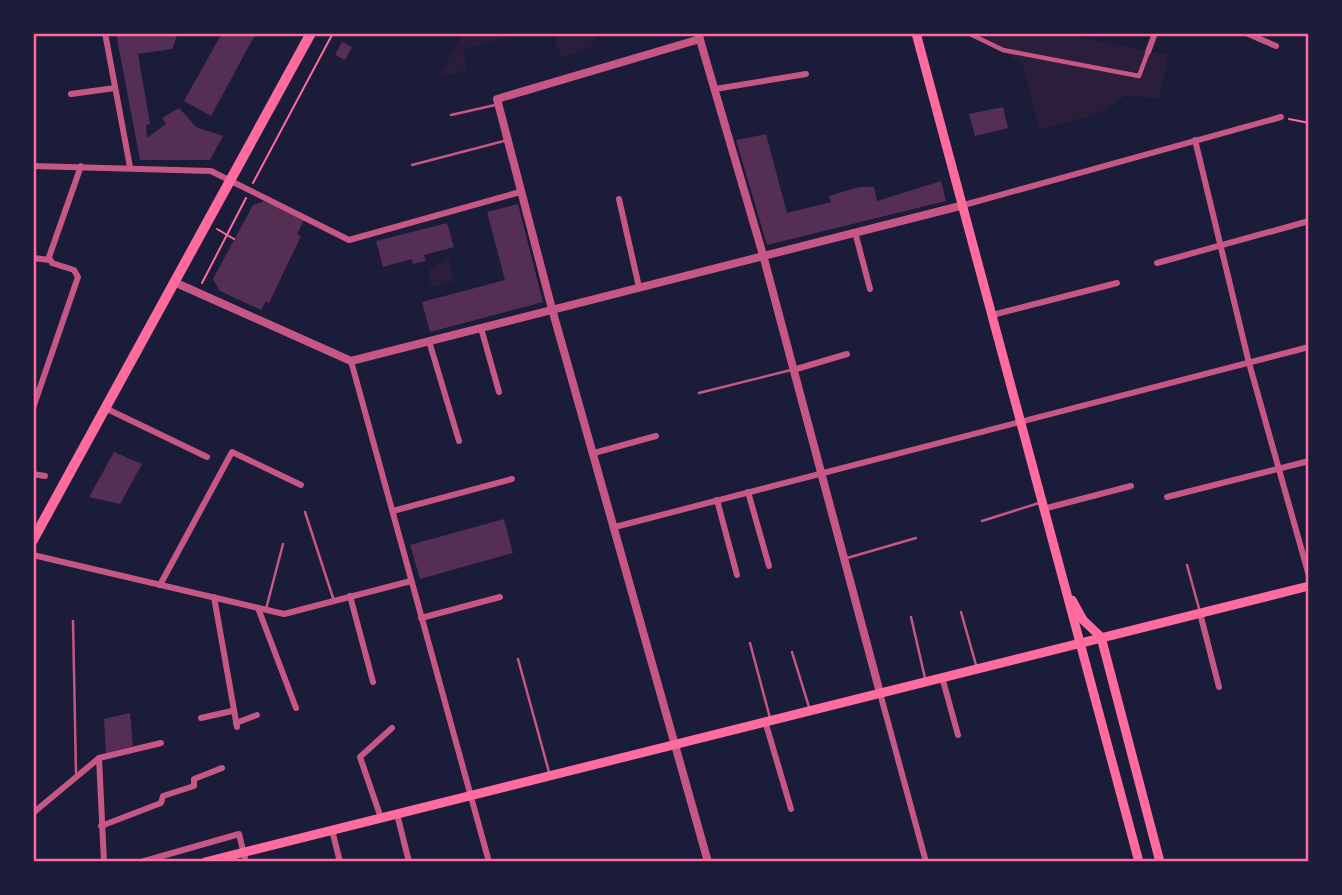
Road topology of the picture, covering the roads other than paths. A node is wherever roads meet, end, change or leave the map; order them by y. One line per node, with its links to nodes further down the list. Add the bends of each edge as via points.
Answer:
1 (105, 33): 11 (street)
2 (311, 33): 23 (main road)
3 (916, 33): 26 (main road)
4 (968, 33): 9 (street, via 1003,50 1139,76)
5 (1155, 33): 9 (street)
6 (1246, 33): 8 (street)
7 (699, 36): 12 (street); 14 (street)
8 (1276, 46)
9 (1148, 52)
10 (806, 74): 12 (street)
11 (115, 88): 13 (street); 22 (street)
12 (715, 89): 30 (street)
13 (71, 94)
14 (498, 101): 15 (lane); 17 (street)
15 (451, 115)
16 (1282, 117): 18 (street)
17 (508, 140): 19 (lane); 24 (street)
18 (1195, 141): 26 (street); 29 (street)
19 (412, 165)
20 (33, 166): 21 (street)
21 (81, 166): 22 (street); 32 (street)
22 (130, 167): 23 (street, via 211,171)
23 (230, 181): 24 (street, via 349,240); 34 (main road)
24 (520, 191): 38 (street)
25 (619, 199): 36 (street)
26 (964, 205): 28 (street); 39 (main road)
27 (1309, 221): 29 (street)
28 (855, 232): 30 (street); 37 (street)
29 (1220, 246): 33 (street); 45 (street)
30 (764, 256): 36 (street); 46 (street)
31 (33, 258): 32 (street)
32 (50, 260): 49 (street, via 74,270 78,277)
33 (1157, 262)
34 (174, 282): 44 (street); 50 (main road)
35 (1117, 283): 39 (street)
36 (639, 287): 38 (street)
37 (870, 289)
38 (552, 309): 40 (street); 54 (street)
39 (992, 316): 51 (main road)
40 (481, 328): 41 (street); 47 (street)
41 (429, 341): 44 (street); 53 (street)
42 (1309, 347): 45 (street)
43 (847, 354): 46 (street)
44 (351, 361): 68 (street)
45 (1249, 363): 51 (street); 57 (street)
46 (793, 370): 48 (lane); 58 (street)
47 (499, 392)
48 (699, 393)
49 (33, 408)
50 (105, 408): 55 (street); 73 (main road)
51 (1020, 424): 58 (street); 67 (main road)
52 (656, 436): 54 (street)
53 (459, 441)
54 (594, 453): 71 (street)
55 (207, 457)
56 (1309, 461): 57 (street)
57 (1279, 468): 65 (street); 80 (street)
58 (820, 473): 64 (street); 76 (street)
59 (33, 474): 60 (street)
60 (45, 476)
61 (512, 479): 68 (street)
62 (301, 485): 82 (street, via 232,452)
63 (1131, 486): 67 (street)
64 (748, 492): 66 (street); 78 (street)
65 (1167, 497)
66 (717, 500): 71 (street); 79 (street)
67 (1043, 505): 70 (lane); 83 (main road)
68 (393, 511): 81 (street)
69 (304, 512): 88 (lane)
70 (982, 521)
71 (615, 527): 115 (street)
72 (916, 538): 76 (lane)
73 (33, 540)
74 (283, 544): 89 (lane)
75 (33, 555): 82 (street)
76 (844, 559): 105 (street)
77 (1187, 565): 91 (lane)
78 (769, 566)
79 (737, 575)
80 (1309, 576)
81 (411, 580): 85 (street); 93 (street)
82 (160, 585): 86 (street)
83 (1064, 586): 95 (main road, via 1083,620); 96 (main road)
84 (1309, 586): 91 (main road)
85 (349, 596): 88 (street); 103 (street)
86 (214, 597): 89 (street); 108 (street)
87 (500, 597): 93 (street)
88 (334, 601): 89 (street, via 284,614)
89 (262, 608): 106 (street)
90 (961, 612): 100 (lane)
91 (1200, 613): 95 (main road); 104 (street)
92 (911, 617): 102 (lane)
93 (421, 618): 120 (street)
94 (73, 621): 119 (lane)
95 (1101, 637): 96 (main road); 137 (main road)
96 (1080, 642): 100 (main road); 136 (main road)
97 (750, 643): 111 (lane)
98 (792, 652): 107 (lane)
99 (518, 659): 118 (lane)
100 (977, 668): 101 (main road)
101 (942, 677): 102 (main road); 113 (street)
102 (926, 681): 105 (main road)
103 (373, 682)
104 (1219, 687)
105 (880, 693): 107 (main road); 135 (street)
106 (296, 708)
107 (810, 710): 111 (main road)
108 (232, 711): 109 (street, via 237,725); 110 (street)
109 (257, 715)
110 (201, 718)
111 (767, 721): 115 (main road); 121 (street)
112 (392, 728): 124 (street, via 360,757)
113 (958, 735)
114 (161, 743): 116 (street)
115 (675, 744): 118 (main road); 134 (street)
116 (99, 758): 119 (street); 125 (street)
117 (222, 768): 125 (street, via 194,779 194,786 163,796 161,803)
118 (550, 775): 120 (main road)
119 (76, 776): 122 (street)
120 (471, 795): 123 (main road); 133 (street)
121 (791, 809)
122 (33, 813)
123 (397, 814): 124 (main road); 132 (street)
124 (381, 818): 126 (main road)
125 (101, 827): 128 (street)
126 (332, 830): 127 (main road); 131 (street)
127 (245, 857): 129 (street, via 239,834); 130 (main road)
128 (104, 862)
129 (141, 862)
130 (205, 862)
131 (340, 862)
132 (409, 862)
133 (489, 862)
134 (708, 862)
135 (926, 862)
136 (1139, 862)
137 (1160, 862)

